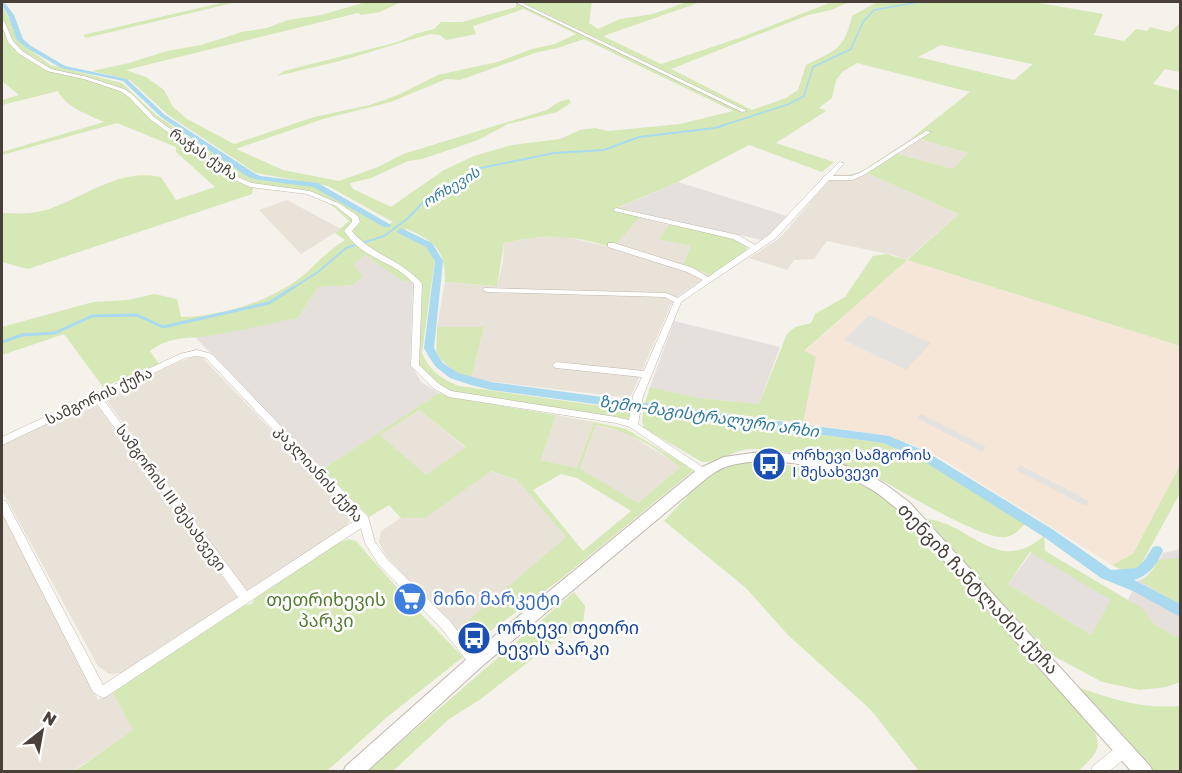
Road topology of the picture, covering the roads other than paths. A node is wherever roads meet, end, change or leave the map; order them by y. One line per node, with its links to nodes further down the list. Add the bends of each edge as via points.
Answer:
1 (517, 2): 3 (street)
2 (2, 21): 17 (street, რაჭას ქუჩა, via 20,52 49,70 122,90 152,118 231,176 250,185 308,192 338,205 357,220 348,231 358,244 413,276 418,284 415,366 449,394)
3 (744, 111)
4 (928, 132): 6 (street, via 862,174)
5 (841, 163): 6 (street)
6 (825, 178): 9 (street, via 786,225)
7 (616, 210): 9 (street, via 735,237)
8 (611, 245): 10 (street, via 690,270)
9 (756, 248): 10 (street)
10 (708, 280): 12 (street)
11 (487, 290): 12 (street, via 666,296)
12 (678, 301): 15 (street)
13 (197, 353): 16 (street, სამგორის ქუჩა); 21 (street, კაკლიანის ქუჩა, via 209,356)
14 (556, 365): 15 (street)
15 (647, 374): 17 (street)
16 (96, 396): 18 (street, სამგორის ქუჩა); 22 (street, სამგორის III შესახვევი)
17 (633, 425): 19 (street)
18 (2, 441)
19 (704, 473): 23 (street, თენგიზ ჩანტლაძის ქუჩა); 24 (street, თენგიზ ჩანტლაძის ქუჩა, via 725,462 749,458 793,459 843,469 873,483 904,506)
20 (2, 504): 22 (street, via 97,688 103,692)
21 (364, 520): 22 (street); 23 (street, კაკლიანის ქუჩა, via 370,543 383,562 446,625)
22 (246, 599)
23 (475, 662): 25 (street, თენგიზ ჩანტლაძის ქუჩა)
24 (1124, 750): 26 (street); 27 (street, თენგიზ ჩანტლაძის ქუჩა)
25 (352, 771)
26 (1097, 771)
27 (1144, 771)

